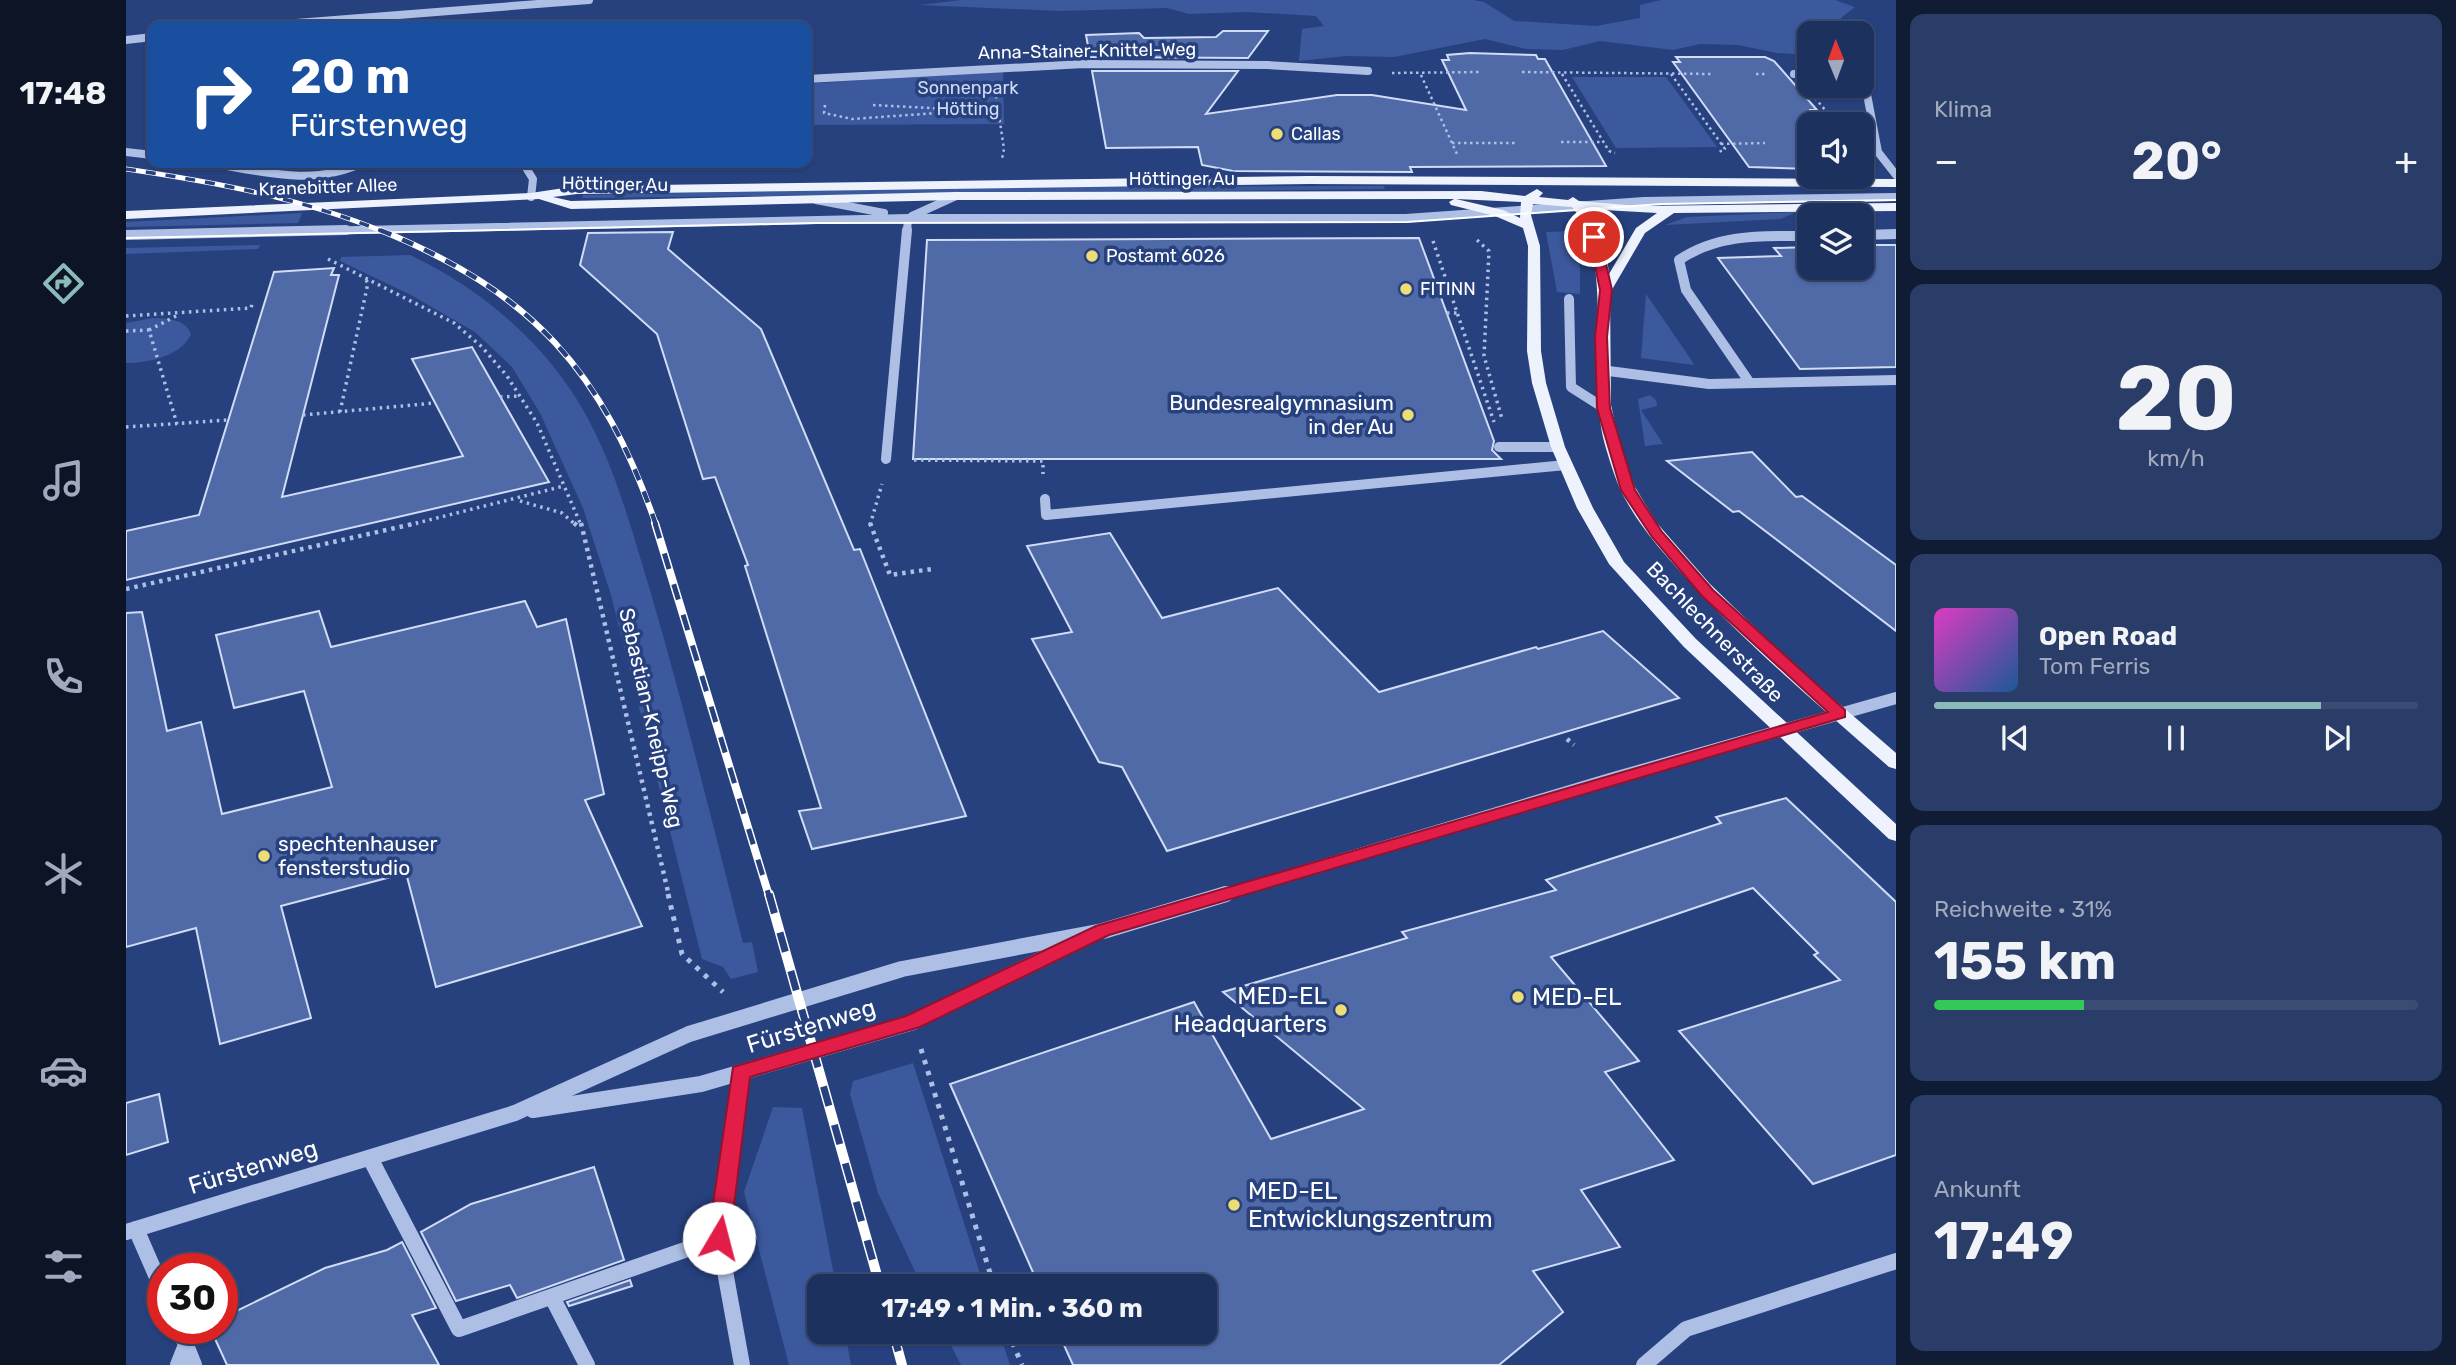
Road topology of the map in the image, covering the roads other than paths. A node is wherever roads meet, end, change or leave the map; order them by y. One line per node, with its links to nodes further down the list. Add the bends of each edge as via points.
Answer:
1 (589, 0): 2 (street)
2 (322, 21)
3 (147, 38): 4 (street)
4 (126, 40)
5 (1368, 71): 6 (street, Anna-Stainer-Knittel-Weg, via 1267,65 995,67)
6 (812, 79)
7 (1868, 98): 13 (lane, via 1878,152)
8 (126, 152): 9 (street)
9 (147, 154)
10 (245, 168): 11 (street, via 296,175)
11 (351, 168)
12 (526, 168): 20 (street, via 533,179)
13 (1896, 175)
14 (1496, 181): 15 (main road, Höttinger Au); 17 (main road); 20 (main road, Höttinger Au, via 996,183 577,190)
15 (1581, 182): 16 (main road, Höttinger Au); 17 (main road)
16 (1896, 183)
17 (1547, 189): 23 (main road); 26 (main road)
18 (956, 196): 19 (main road, Höttinger Au); 22 (main road, Höttinger Au); 29 (street)
19 (1413, 196): 26 (main road, Höttinger Au, via 1481,195); 27 (main road)
20 (531, 197): 22 (main road, Höttinger Au, via 572,205); 28 (main road, Kranebitter Allee)
21 (1896, 197): 23 (street)
22 (812, 199): 29 (street)
23 (1578, 205): 25 (main road, Höttinger Au); 26 (main road, Höttinger Au); 34 (main road, Bachlechnerstraße, via 1590,222)
24 (1896, 207): 25 (main road, Höttinger Au)
25 (1669, 211): 34 (main road, via 1640,230)
26 (1526, 212): 27 (main road); 41 (main road, Bachlechnerstraße, via 1534,246 1539,383)
27 (1499, 213): 29 (street, via 1379,219)
28 (126, 215)
29 (908, 218): 31 (street); 42 (street)
30 (1896, 234): 32 (street)
31 (126, 235)
32 (1874, 235)
33 (1797, 236): 38 (street, via 1747,236 1694,247 1679,260 1686,289)
34 (1606, 290): 36 (main road, Bachlechnerstraße)
35 (1569, 299): 39 (street, via 1571,387)
36 (1601, 370): 38 (street, via 1709,384); 39 (main road, Bachlechnerstraße)
37 (1896, 380): 38 (street)
38 (1750, 383)
39 (1604, 408): 46 (main road, Bachlechnerstraße, via 1628,490 1657,534 1708,593)
40 (1505, 447): 41 (street)
41 (1558, 447): 43 (main road, Bachlechnerstraße)
42 (887, 459)
43 (1566, 465): 44 (street, via 1046,515); 47 (main road, Bachlechnerstraße, via 1617,564 1706,661)
44 (1045, 499)
45 (1896, 698): 46 (street)
46 (1840, 714): 47 (street, Fürstenweg); 48 (main road, Bachlechnerstraße)
47 (1780, 730): 49 (main road, Bachlechnerstraße); 50 (street, Fürstenweg)
48 (1896, 763)
49 (1896, 835)
50 (1102, 931): 51 (street, Fürstenweg, via 913,1022); 52 (street, Fürstenweg, via 902,969 734,1020 689,1034)
51 (740, 1073): 52 (street, Fürstenweg, via 701,1084); 55 (street)
52 (515, 1113): 53 (street, Fürstenweg)
53 (370, 1157): 54 (street, Fürstenweg); 58 (street, via 459,1329)
54 (131, 1231): 56 (street)
55 (719, 1238): 58 (street); 64 (street)
56 (147, 1261)
57 (1896, 1261): 65 (street, via 1686,1329)
58 (552, 1297): 63 (street)
59 (181, 1344): 61 (street)
60 (185, 1344): 62 (street)
61 (178, 1365)
62 (194, 1365)
63 (587, 1365)
64 (741, 1365)
65 (1643, 1365)

